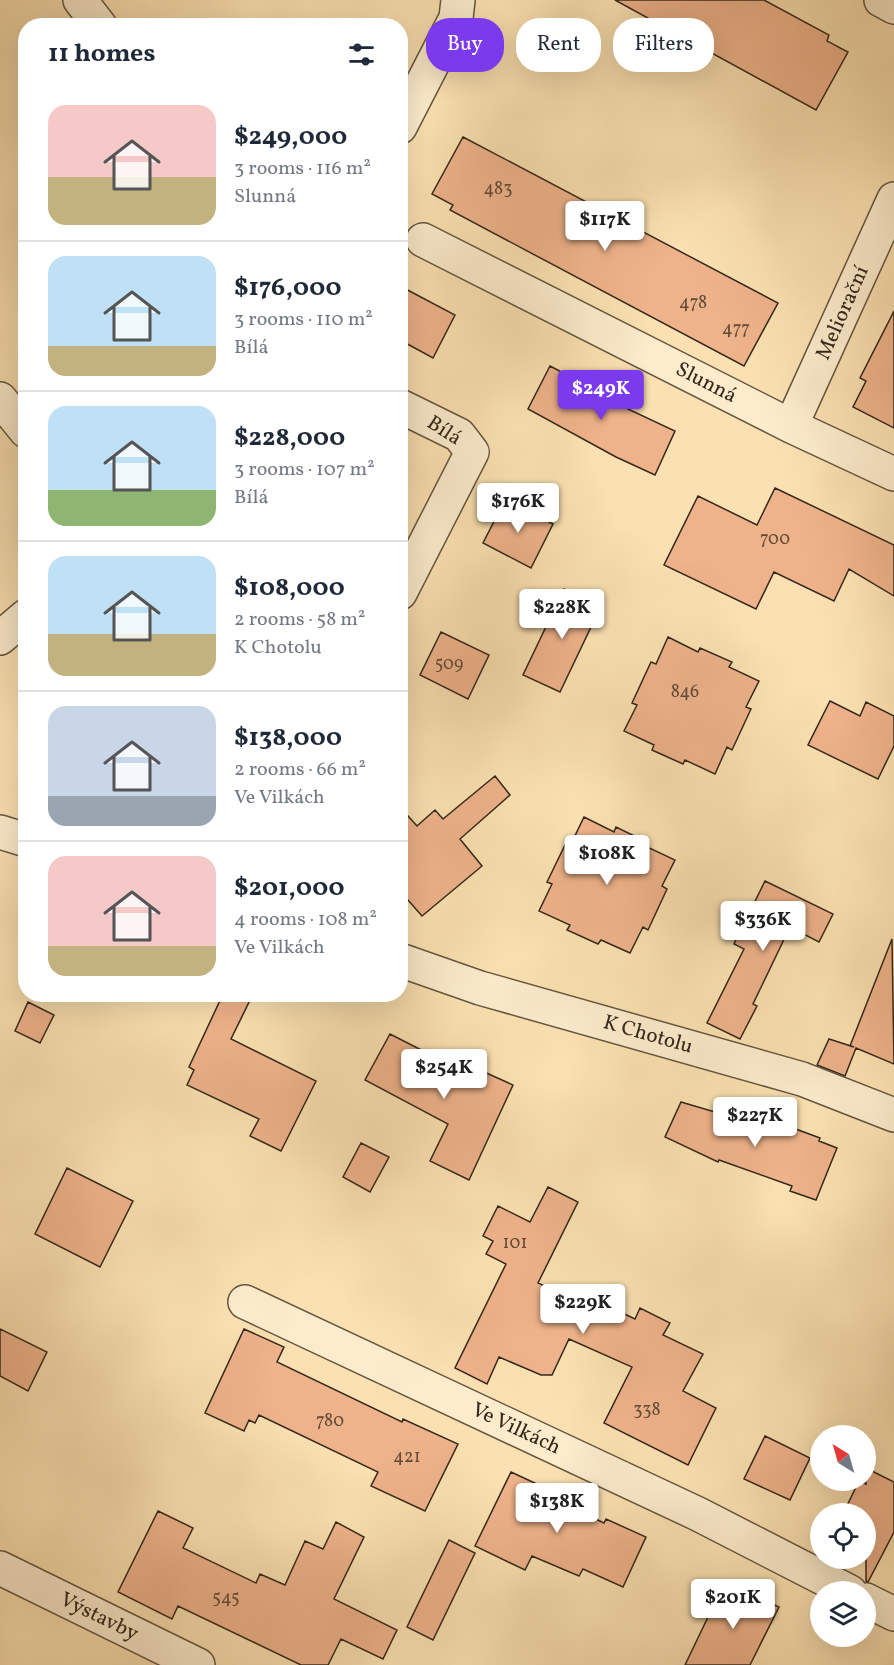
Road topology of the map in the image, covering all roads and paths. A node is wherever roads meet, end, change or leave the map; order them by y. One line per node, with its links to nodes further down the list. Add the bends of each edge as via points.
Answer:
1 (80, 0): 5 (street)
2 (458, 0): 6 (street, via 456,18)
3 (881, 0): 4 (street)
4 (894, 7)
5 (94, 18)
6 (408, 111)
7 (894, 199): 12 (street, Meliorační)
8 (423, 240): 12 (street, Slunná)
9 (0, 399): 11 (street)
10 (408, 410): 14 (street, Bílá, via 459,435 472,452)
11 (18, 421)
12 (791, 426): 13 (street, Slunná)
13 (894, 474)
14 (408, 577)
15 (18, 623): 16 (street)
16 (0, 638)
17 (0, 832): 18 (street)
18 (18, 838)
19 (408, 963): 20 (street, K Chotolu, via 480,988 802,1079)
20 (894, 1115)
21 (244, 1302): 23 (street, Ve Vilkách, via 698,1514)
22 (0, 1568): 26 (street, Výstavby)
23 (829, 1581)
24 (876, 1605): 25 (street)
25 (894, 1614)
26 (198, 1665)

